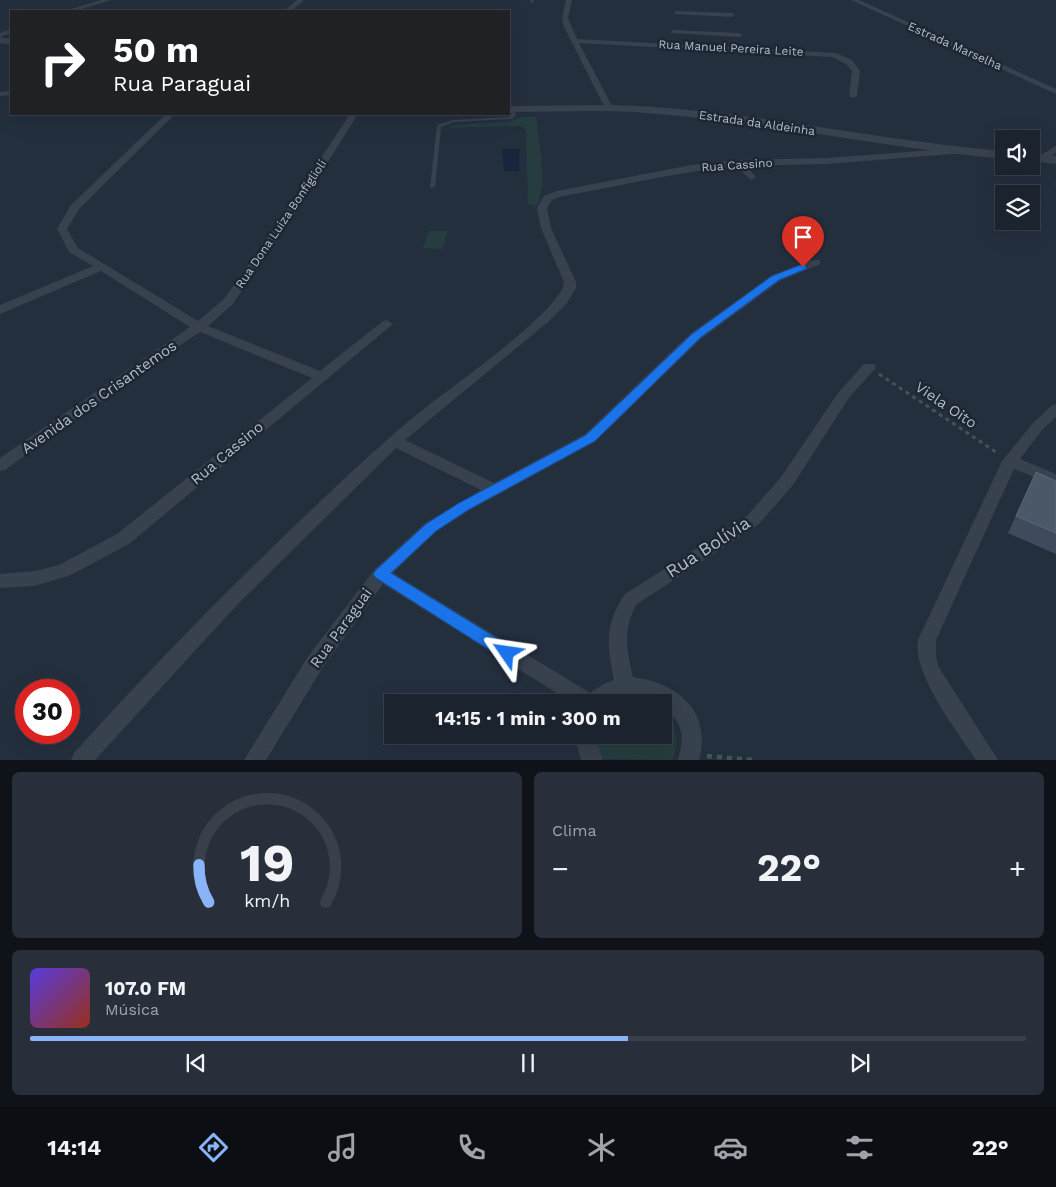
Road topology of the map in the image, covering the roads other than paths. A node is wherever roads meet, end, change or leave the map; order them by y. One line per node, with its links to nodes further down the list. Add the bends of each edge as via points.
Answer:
1 (108, 0): 5 (street)
2 (301, 0): 6 (street)
3 (570, 0): 10 (street, via 565,18)
4 (854, 0): 12 (street, Estrada Marselha)
5 (72, 10)
6 (288, 10)
7 (732, 15): 8 (street, via 676,9)
8 (673, 32): 9 (street); 11 (street)
9 (740, 35)
10 (575, 41): 11 (street, Rua Manuel Pereira Leite); 14 (street)
11 (672, 45): 13 (street, Rua Manuel Pereira Leite, via 833,55 849,62 856,71)
12 (1056, 92)
13 (853, 96)
14 (608, 108): 15 (street, Estrada da Aldeinha); 19 (street, Estrada da Aldeinha, via 676,112)
15 (510, 109): 26 (lane, via 514,115 510,118 453,121 439,126)
16 (170, 115): 28 (street, via 75,207 62,229 73,250)
17 (353, 115): 31 (street, Rua Dona Luiza Bonfiglioli, via 228,302)
18 (1056, 149): 21 (street)
19 (961, 151): 20 (street, Estrada da Aldeinha); 24 (street, Rua Cassino)
20 (995, 154)
21 (1040, 157)
22 (1040, 158): 23 (street)
23 (1056, 160)
24 (738, 163): 25 (street); 35 (street, Rua Cassino, via 691,168 553,195 544,202 546,228 570,282 563,300 500,358)
25 (751, 177)
26 (432, 187)
27 (816, 262): 39 (street, Rua Paraguai, via 776,278 696,336 590,438)
28 (102, 266): 29 (street); 31 (street)
29 (0, 310)
30 (387, 324): 33 (street, Rua Cassino)
31 (199, 327): 33 (street); 37 (street, Avenida dos Crisantemos)
32 (869, 367): 42 (street, Rua Bolívia, via 843,396 787,481 753,520 630,599 622,610 616,643)
33 (320, 376): 41 (street, Rua Cassino, via 123,539 62,573 24,581)
34 (1056, 409): 36 (street)
35 (394, 441): 39 (street); 47 (street, via 213,616)
36 (1010, 461): 38 (street); 50 (street, via 930,630 926,645 930,670)
37 (0, 466)
38 (1056, 480)
39 (495, 490): 40 (street, Rua Paraguai, via 431,527)
40 (381, 574): 43 (street); 48 (street, Rua Paraguai, via 316,661)
41 (0, 581)
42 (624, 686): 44 (street); 46 (street, via 656,690 682,710 690,724)
43 (574, 694)
44 (605, 694)
45 (587, 744): 49 (street)
46 (689, 757)
47 (81, 760)
48 (254, 760)
49 (593, 760)
50 (988, 760)

